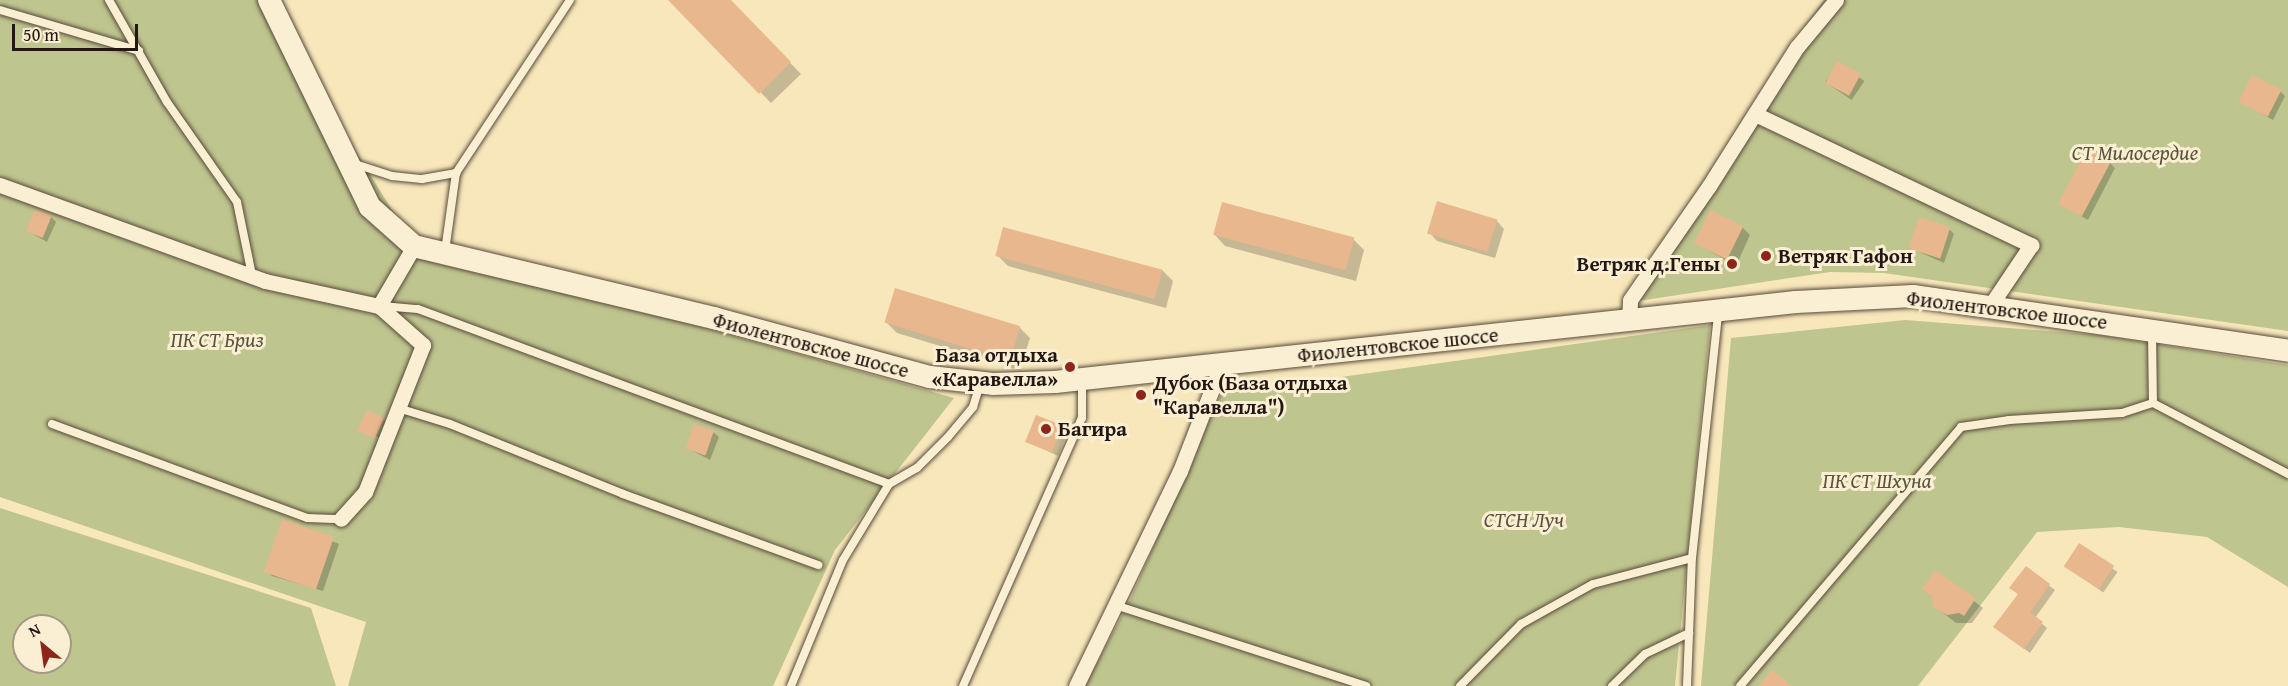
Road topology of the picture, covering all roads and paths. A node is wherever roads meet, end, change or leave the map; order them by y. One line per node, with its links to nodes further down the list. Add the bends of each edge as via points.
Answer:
1 (110, 0): 6 (lane)
2 (270, 0): 8 (main road, Фиолентовское шоссе, via 317,92)
3 (570, 0): 9 (lane)
4 (1836, 0): 7 (street, via 1797,47)
5 (0, 10): 6 (lane)
6 (139, 51): 13 (lane, via 167,102 237,202)
7 (1755, 114): 15 (street, via 2031,245); 17 (street, via 1630,300)
8 (346, 162): 9 (lane, via 422,179); 11 (main road, Фиолентовское шоссе, via 370,207)
9 (456, 173): 12 (lane)
10 (0, 185): 13 (street)
11 (414, 246): 12 (main road, Фиолентовское шоссе); 14 (street)
12 (445, 253): 22 (main road, Фиолентовское шоссе, via 714,318 930,377)
13 (253, 277): 14 (street)
14 (379, 306): 24 (street, via 423,345); 27 (lane, via 418,309)
15 (1990, 306): 16 (main road, Фиолентовское шоссе, via 1913,296 1796,302); 18 (main road, Фиолентовское шоссе)
16 (1718, 312): 17 (main road, Фиолентовское шоссе); 29 (lane)
17 (1629, 321): 20 (main road, Фиолентовское шоссе)
18 (2151, 328): 19 (main road, Фиолентовское шоссе); 23 (lane)
19 (2288, 351)
20 (1222, 363): 21 (main road, Фиолентовское шоссе); 31 (street, via 1180,471)
21 (1082, 379): 22 (main road, Фиолентовское шоссе); 34 (lane, via 1082,418)
22 (981, 382): 27 (lane, via 973,407 948,437 917,468)
23 (2153, 403): 26 (lane, via 2200,424); 40 (lane, via 2122,413 1961,427)
24 (398, 408): 28 (street, via 365,492); 30 (lane, via 450,424 623,494)
25 (52, 424): 28 (lane, via 306,518)
26 (2288, 474)
27 (889, 484): 33 (lane, via 843,560)
28 (341, 519)
29 (1692, 558): 32 (lane); 37 (lane, via 1593,584 1521,624)
30 (818, 565)
31 (1115, 605): 35 (street); 36 (lane)
32 (1689, 633): 38 (lane, via 1645,654); 39 (lane)
33 (791, 686)
34 (963, 686)
35 (1076, 686)
36 (1366, 686)
37 (1460, 686)
38 (1612, 686)
39 (1687, 686)
40 (1740, 686)

